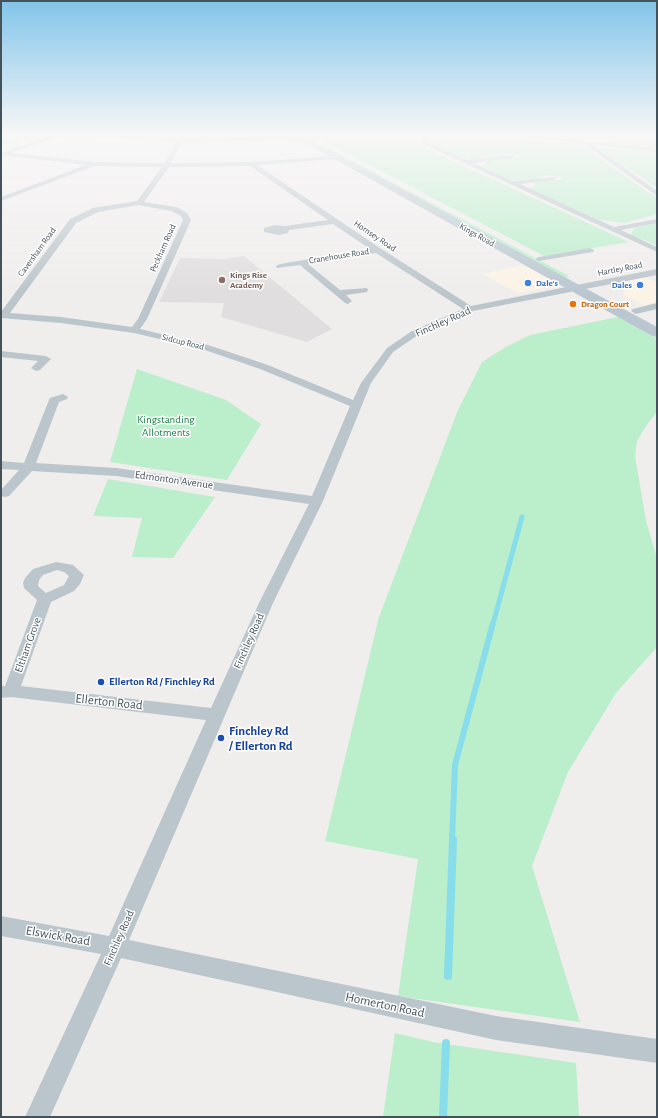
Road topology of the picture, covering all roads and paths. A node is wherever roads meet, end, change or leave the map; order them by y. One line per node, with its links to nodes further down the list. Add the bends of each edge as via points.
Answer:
1 (30, 188): 7 (street)
2 (150, 188): 8 (street)
3 (287, 188): 9 (street, Hornsey Road)
4 (390, 188): 21 (main road, Kings Road)
5 (402, 188): 16 (main road, Kings Road)
6 (522, 188): 12 (street)
7 (1, 199)
8 (139, 204): 28 (street, Caversham Road, via 96,210 73,221); 30 (street, Peckham Road, via 173,209 184,215 187,220 142,319)
9 (336, 221): 11 (street); 13 (street, Hornsey Road)
10 (657, 221): 12 (street)
11 (286, 228)
12 (612, 230): 15 (street)
13 (377, 250): 17 (street, Cranehouse Road); 26 (street, Hornsey Road)
14 (590, 250): 16 (street)
15 (657, 250)
16 (539, 259): 20 (main road, Kings Road)
17 (301, 262): 18 (street, Cranehouse Road); 23 (street, Cranehouse Road)
18 (280, 266)
19 (657, 272): 20 (street, Hartley Road)
20 (588, 285): 21 (street, Hartley Road); 27 (main road, Kings Road)
21 (574, 288): 26 (street, Finchley Road); 31 (main road, Kings Road)
22 (364, 290): 23 (street)
23 (338, 293): 24 (street, Cranehouse Road)
24 (348, 301)
25 (657, 306): 27 (street)
26 (470, 309): 35 (street, Finchley Road, via 415,333 390,350 366,383)
27 (636, 311): 29 (main road, Kings Road)
28 (3, 315): 30 (street, Sidcup Road)
29 (657, 322)
30 (134, 330): 35 (street, Sidcup Road, via 205,347 264,367)
31 (657, 333)
32 (1, 354): 33 (street, via 46,359)
33 (36, 368)
34 (63, 397): 37 (street, via 54,400)
35 (356, 405): 40 (street, Finchley Road)
36 (1, 465): 37 (street, Edmonton Avenue)
37 (30, 466): 38 (street); 40 (street, Edmonton Avenue, via 116,472)
38 (3, 494): 39 (street)
39 (20, 494)
40 (317, 501): 43 (street, Finchley Road, via 266,604)
41 (45, 599): 42 (street, Eltham Grove)
42 (6, 691): 43 (street, Ellerton Road)
43 (217, 714): 45 (street, Finchley Road)
44 (1, 926): 45 (street, Elswick Road)
45 (115, 947): 46 (street, Homerton Road, via 496,1028); 47 (street, Finchley Road)
46 (657, 1051)
47 (37, 1117)

